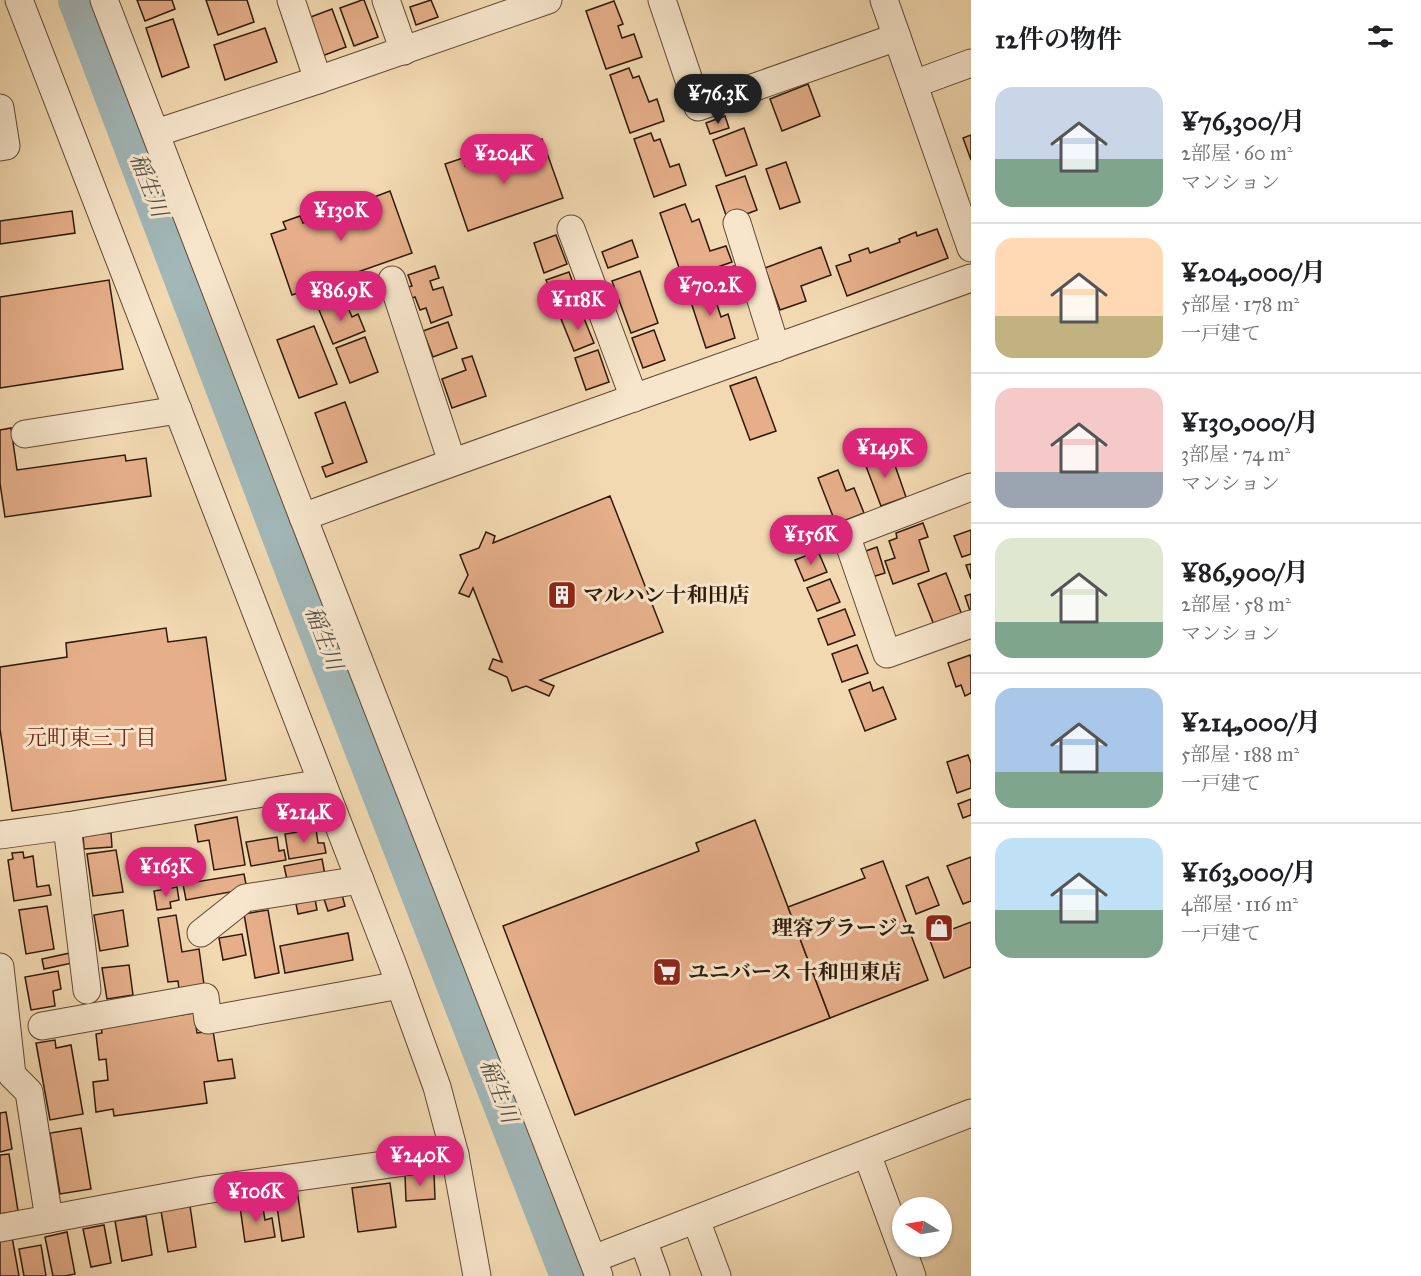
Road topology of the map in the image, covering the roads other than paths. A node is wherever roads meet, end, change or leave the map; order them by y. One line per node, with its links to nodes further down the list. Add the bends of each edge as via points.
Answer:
1 (19, 0): 24 (street)
2 (104, 0): 15 (street)
3 (291, 0): 12 (street)
4 (386, 0): 10 (street)
5 (548, 0): 8 (street)
6 (662, 0): 9 (street, via 698,107)
7 (884, 0): 9 (street)
8 (515, 6): 10 (street)
9 (897, 37): 13 (street)
10 (404, 51): 12 (street)
11 (971, 63): 13 (street)
12 (318, 80): 15 (street)
13 (914, 84): 19 (street)
14 (0, 108): 16 (street, via 6,146)
15 (156, 133): 28 (street)
16 (0, 147)
17 (737, 224): 22 (street)
18 (571, 229): 23 (street)
19 (971, 248)
20 (971, 278): 22 (street)
21 (392, 280): 26 (street)
22 (776, 348): 23 (street)
23 (634, 398): 26 (street)
24 (178, 410): 25 (street); 30 (street)
25 (25, 434)
26 (452, 462): 28 (street)
27 (971, 488): 29 (street, via 846,535 886,654)
28 (303, 517): 46 (street)
29 (971, 624)
30 (322, 783): 31 (street); 33 (street)
31 (67, 826): 32 (street); 37 (street)
32 (0, 835)
33 (360, 880): 34 (street, via 245,898); 36 (street)
34 (201, 933)
35 (0, 967): 42 (street, via 12,1075 29,1092)
36 (400, 986): 38 (street, via 208,1020 205,997); 41 (street, via 437,1087)
37 (87, 990)
38 (42, 1026)
39 (971, 1113): 40 (street)
40 (867, 1154): 43 (street); 50 (street)
41 (455, 1155): 42 (street, via 205,1190); 47 (street)
42 (49, 1219): 44 (street)
43 (696, 1220): 45 (street); 49 (street)
44 (0, 1228)
45 (642, 1240): 46 (street); 48 (street)
46 (596, 1268)
47 (477, 1276)
48 (656, 1276)
49 (717, 1276)
50 (912, 1276)

